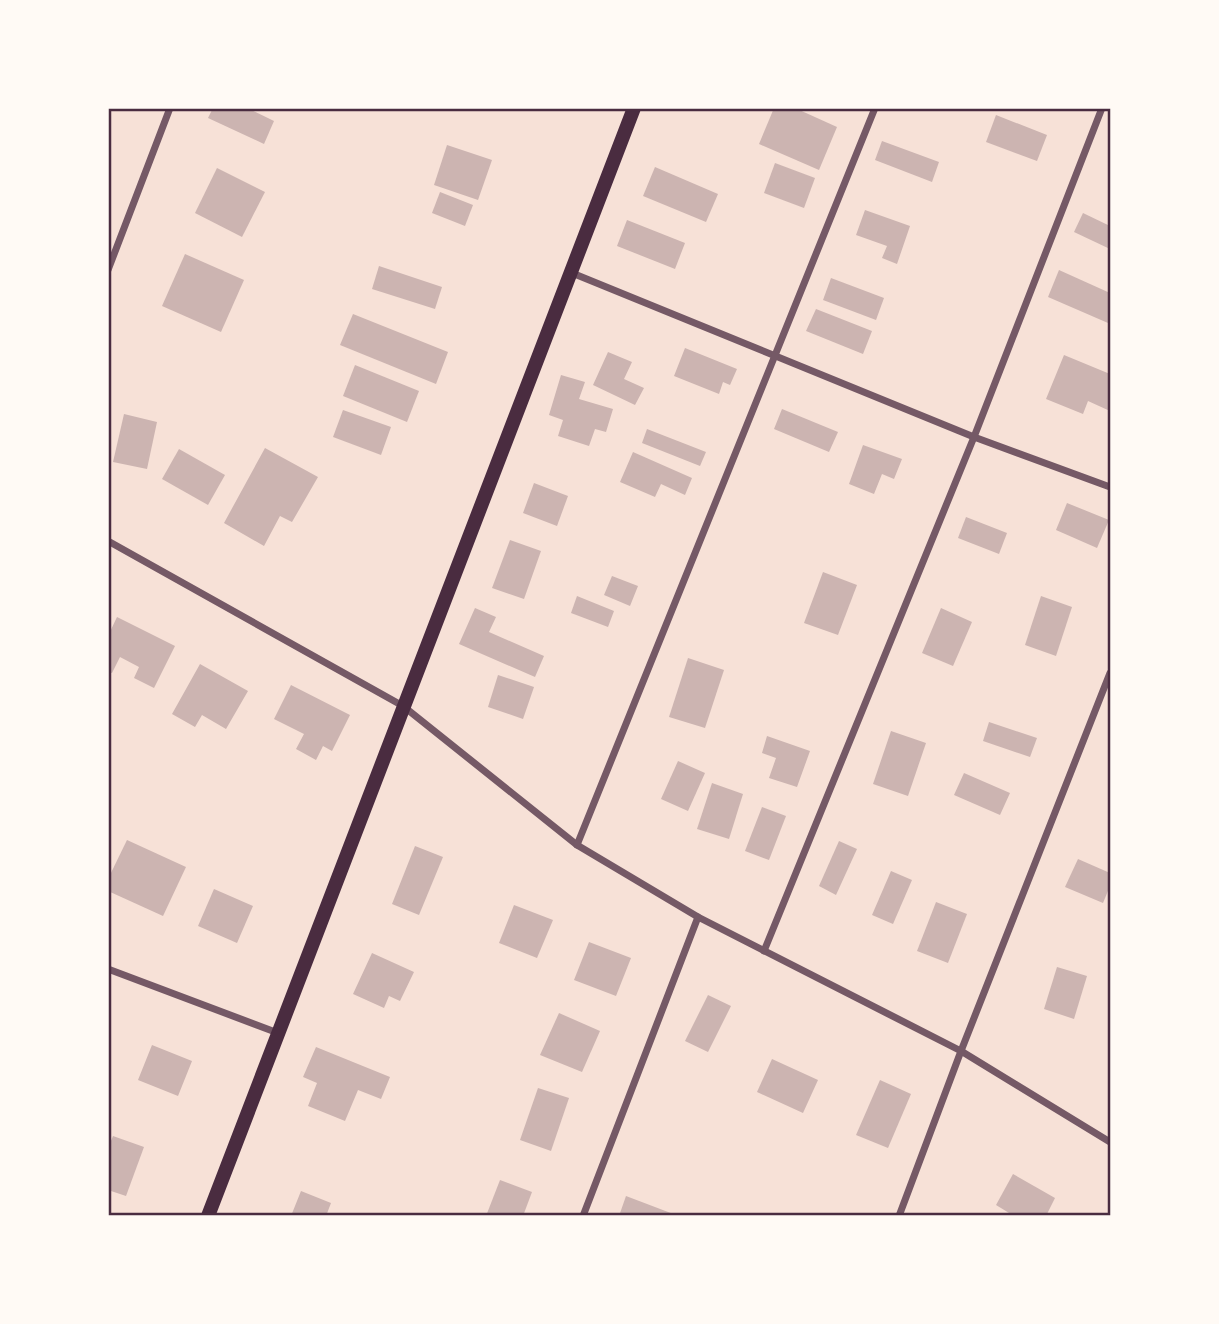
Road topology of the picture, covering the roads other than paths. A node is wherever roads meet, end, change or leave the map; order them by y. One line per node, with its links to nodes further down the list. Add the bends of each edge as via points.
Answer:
1 (170, 108): 5 (street)
2 (634, 108): 6 (main road)
3 (875, 108): 7 (street)
4 (1101, 108): 8 (street)
5 (108, 270)
6 (572, 273): 7 (street); 12 (main road)
7 (777, 355): 8 (street); 13 (street)
8 (974, 437): 9 (street); 15 (street)
9 (1111, 487)
10 (108, 541): 12 (street)
11 (1111, 673): 18 (street)
12 (403, 706): 13 (street); 17 (main road)
13 (577, 845): 14 (street)
14 (698, 917): 15 (street); 21 (street)
15 (764, 951): 18 (street)
16 (108, 969): 17 (street)
17 (279, 1033): 20 (main road)
18 (961, 1051): 19 (street); 22 (street)
19 (1111, 1142)
20 (208, 1216)
21 (583, 1216)
22 (900, 1216)

